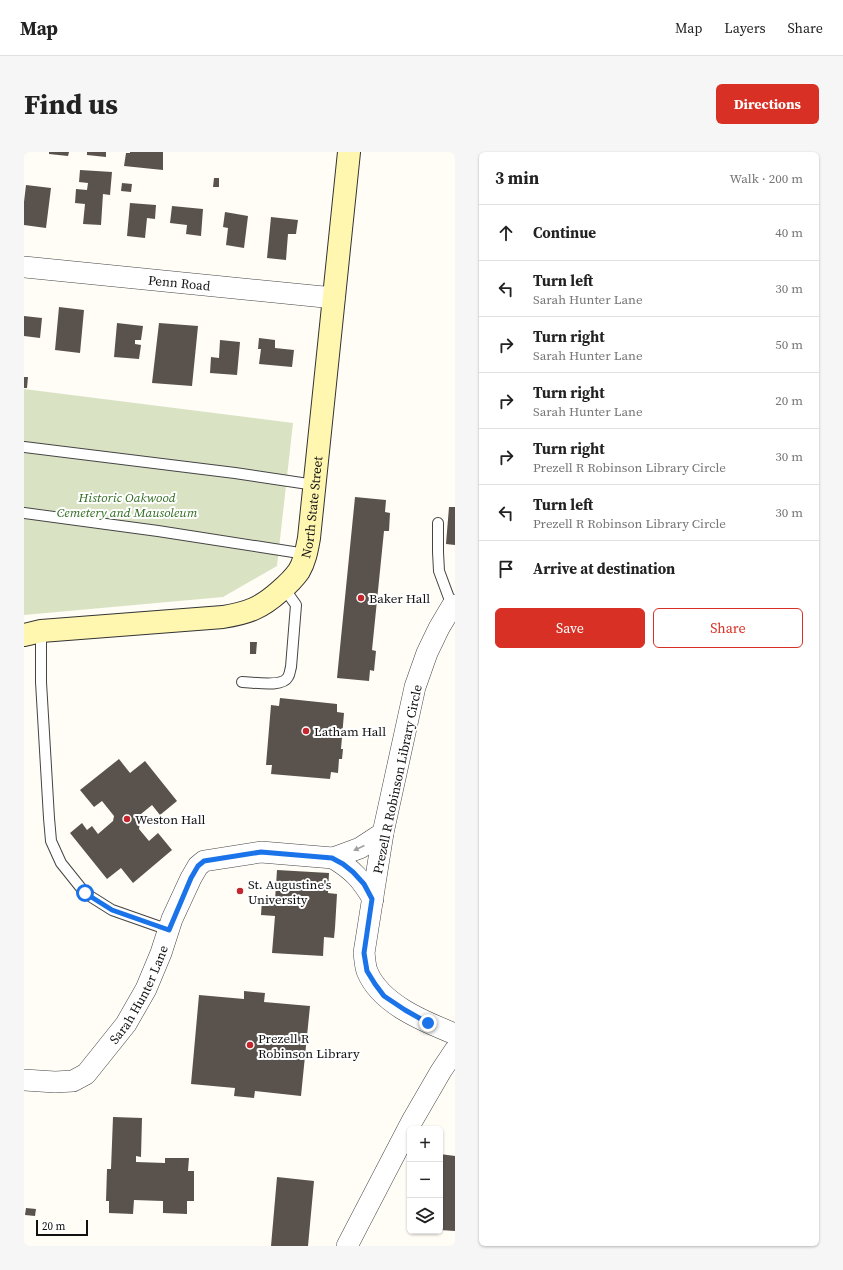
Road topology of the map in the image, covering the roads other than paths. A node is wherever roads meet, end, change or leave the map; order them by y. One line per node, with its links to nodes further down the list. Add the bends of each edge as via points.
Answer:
1 (349, 152): 3 (street, North State Street)
2 (24, 267): 3 (street, Penn Road)
3 (334, 298): 5 (street, North State Street)
4 (24, 446): 5 (lane)
5 (315, 485): 8 (street, North State Street)
6 (24, 512): 8 (lane)
7 (438, 523): 10 (lane, via 439,571)
8 (306, 554): 9 (street, North State Street, via 299,570)
9 (284, 588): 11 (street, North State Street, via 259,607 241,614); 12 (lane, via 296,605 288,677 273,684)
10 (454, 606): 13 (street, Prezell R Robinson Library Circle, via 439,628 415,687)
11 (32, 633): 16 (lane, via 41,682 51,841 61,863 85,893 112,910)
12 (242, 682)
13 (383, 833): 14 (street, Sarah Hunter Lane, one-way to 14, via 360,848); 15 (street, Prezell R Robinson Library Circle)
14 (332, 858): 15 (street, Sarah Hunter Lane, via 353,872 364,884); 16 (street, Sarah Hunter Lane, via 261,852 204,861 191,878)
15 (372, 899): 17 (street, Prezell R Robinson Library Circle, via 364,953 367,971 384,996 428,1023)
16 (169, 930): 19 (street, Sarah Hunter Lane, via 146,988 126,1024 86,1074 73,1081)
17 (455, 1034)
18 (455, 1050): 20 (street, via 412,1121)
19 (24, 1080)
20 (347, 1246)

